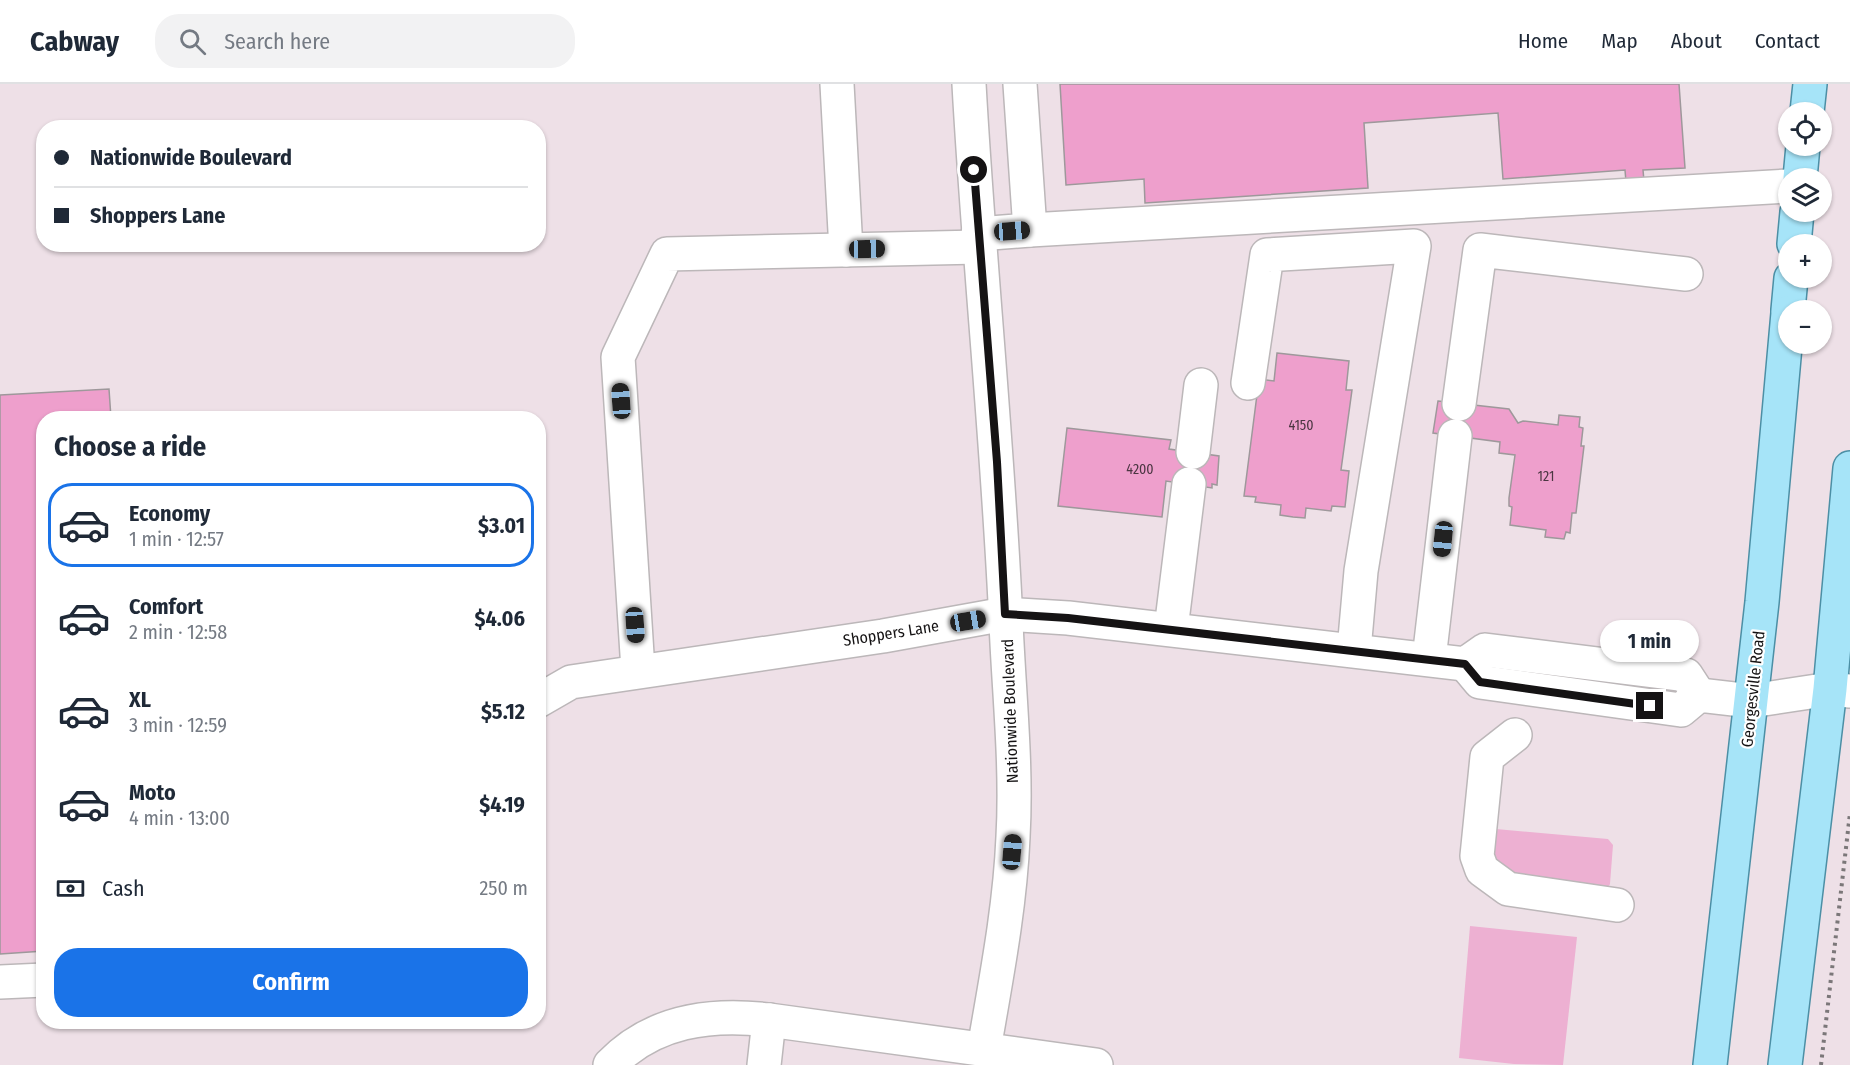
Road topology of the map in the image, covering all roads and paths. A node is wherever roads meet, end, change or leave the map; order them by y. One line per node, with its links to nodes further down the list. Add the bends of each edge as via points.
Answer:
1 (837, 84): 9 (lane)
2 (969, 84): 8 (lane, Nationwide Boulevard)
3 (1020, 84): 7 (lane)
4 (1810, 84): 5 (main road)
5 (1808, 102)
6 (1778, 187): 7 (lane)
7 (1030, 230): 8 (lane)
8 (978, 240): 9 (lane); 19 (lane, Nationwide Boulevard)
9 (846, 250): 23 (lane, via 667,254 618,357)
10 (1686, 274): 14 (lane, via 1480,250)
11 (1784, 354): 26 (main road, Georgesville Road)
12 (1248, 383): 21 (lane, via 1267,255 1414,246 1361,571)
13 (1201, 385): 16 (lane)
14 (1459, 404)
15 (1455, 436): 22 (lane)
16 (1193, 452)
17 (1850, 468): 24 (main road)
18 (1189, 484): 20 (lane)
19 (1005, 614): 20 (lane, Shoppers Lane); 23 (lane, Shoppers Lane, via 883,636); 33 (lane, Nationwide Boulevard, via 1013,835)
20 (1172, 629): 21 (lane, Shoppers Lane)
21 (1354, 650): 22 (lane, Shoppers Lane)
22 (1429, 659): 26 (lane, Shoppers Lane, via 1465,664 1480,682 1681,710 1699,695)
23 (638, 670): 25 (lane, Shoppers Lane, via 571,682)
24 (1840, 690): 26 (lane, Shoppers Lane); 38 (main road)
25 (546, 696)
26 (1751, 701): 37 (main road, Georgesville Road)
27 (1515, 735): 29 (lane, via 1487,757 1477,856 1482,870 1508,889)
28 (1850, 813): 39 (path)
29 (1617, 905)
30 (36, 980): 31 (lane)
31 (0, 982)
32 (769, 1020): 33 (lane); 34 (lane, via 716,1017 663,1028); 35 (lane)
33 (984, 1049): 36 (lane)
34 (610, 1065)
35 (764, 1065)
36 (1096, 1065)
37 (1710, 1065)
38 (1785, 1065)
39 (1821, 1065)

